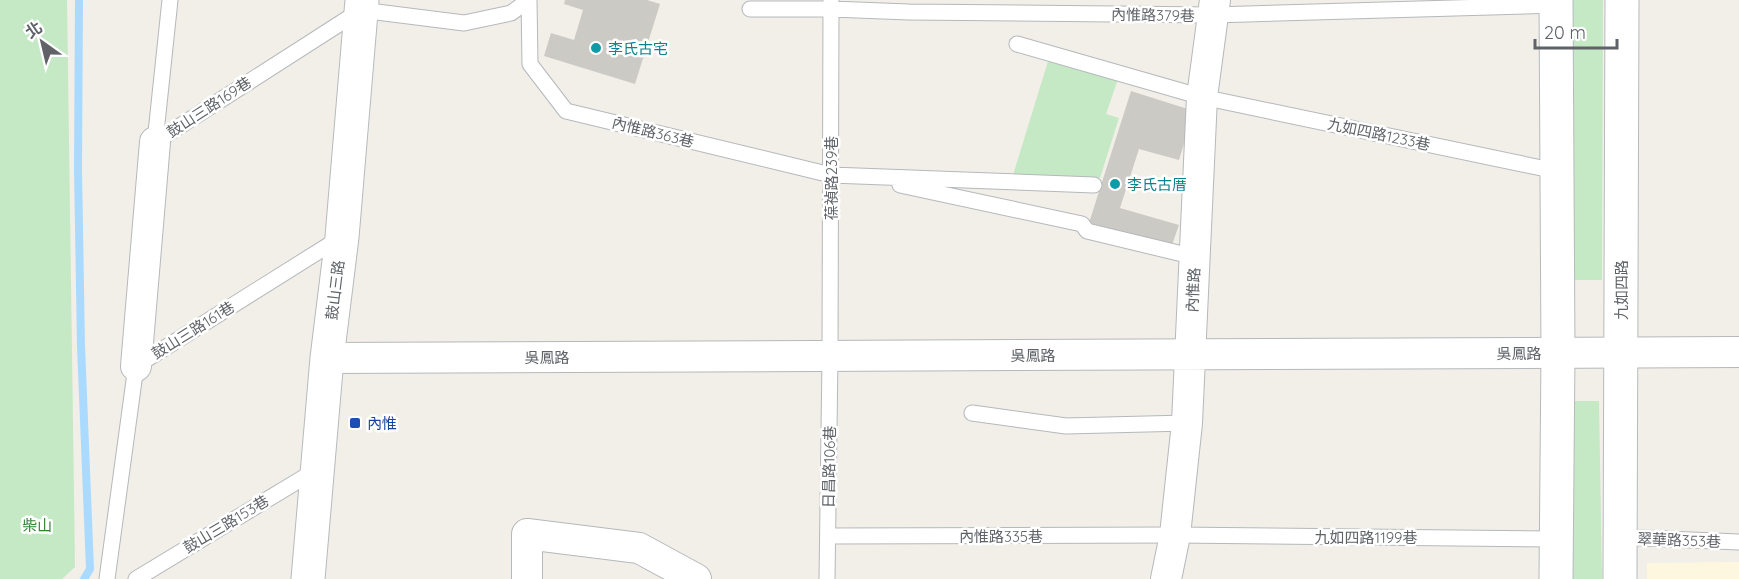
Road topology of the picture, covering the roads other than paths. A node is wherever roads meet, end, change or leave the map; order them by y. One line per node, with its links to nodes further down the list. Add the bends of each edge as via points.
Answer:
1 (170, 0): 11 (lane)
2 (529, 0): 6 (lane, via 511,13 464,22); 13 (lane, 內惟路363巷, via 530,64 566,111)
3 (1622, 0): 22 (street, 九如四路)
4 (1556, 2): 7 (lane, 內惟路379巷); 12 (street)
5 (831, 4): 7 (lane, 內惟路379巷, via 909,12); 8 (lane, 內惟路379巷); 13 (lane, 葆禎路239巷)
6 (362, 5): 11 (lane, 鼓山三路169巷); 18 (street, 鼓山三路)
7 (1214, 8): 10 (street, 內惟路)
8 (750, 9)
9 (1017, 44): 10 (lane)
10 (1202, 97): 12 (lane, 九如四路1233巷); 19 (street, 內惟路)
11 (155, 142): 26 (street, 鼓山三路169巷)
12 (1556, 171): 21 (street)
13 (831, 175): 14 (lane, 內惟路363巷); 24 (lane, 葆禎路239巷)
14 (861, 177): 15 (lane, 內惟路363巷); 17 (lane, 內惟路363巷)
15 (998, 182): 16 (lane, 內惟路363巷); 17 (lane)
16 (1094, 186)
17 (994, 206): 19 (lane, 內惟路363巷, via 1082,224 1087,231)
18 (342, 237): 25 (street, 鼓山三路); 26 (lane, 鼓山三路161巷)
19 (1195, 257): 23 (street, 內惟路)
20 (1739, 352): 22 (street, 吳鳳路)
21 (1558, 353): 22 (street, 吳鳳路); 23 (street, 吳鳳路); 33 (street)
22 (1620, 353): 32 (street, 九如四路)
23 (1190, 355): 24 (street, 吳鳳路); 28 (street, 內惟路)
24 (830, 356): 25 (street, 吳鳳路); 30 (lane, 日昌路106巷)
25 (327, 358): 29 (street, 鼓山三路)
26 (136, 366): 35 (lane, 鼓山三路161巷)
27 (972, 412): 28 (lane, via 1066,426)
28 (1187, 423): 31 (street, 內惟路)
29 (316, 469): 36 (lane, 鼓山三路153巷); 37 (street, 鼓山三路)
30 (828, 536): 31 (lane, 內惟路335巷); 40 (lane, 日昌路106巷)
31 (1175, 536): 33 (lane, 九如四路1199巷); 41 (street, 內惟路)
32 (1619, 537): 34 (lane, 翠華路353巷); 43 (street, 九如四路)
33 (1557, 539): 42 (street)
34 (1739, 542)
35 (107, 579)
36 (136, 579)
37 (308, 579)
38 (527, 579): 39 (street, via 527,534 639,548)
39 (696, 579)
40 (827, 579)
41 (1166, 579)
42 (1557, 579)
43 (1620, 579)

